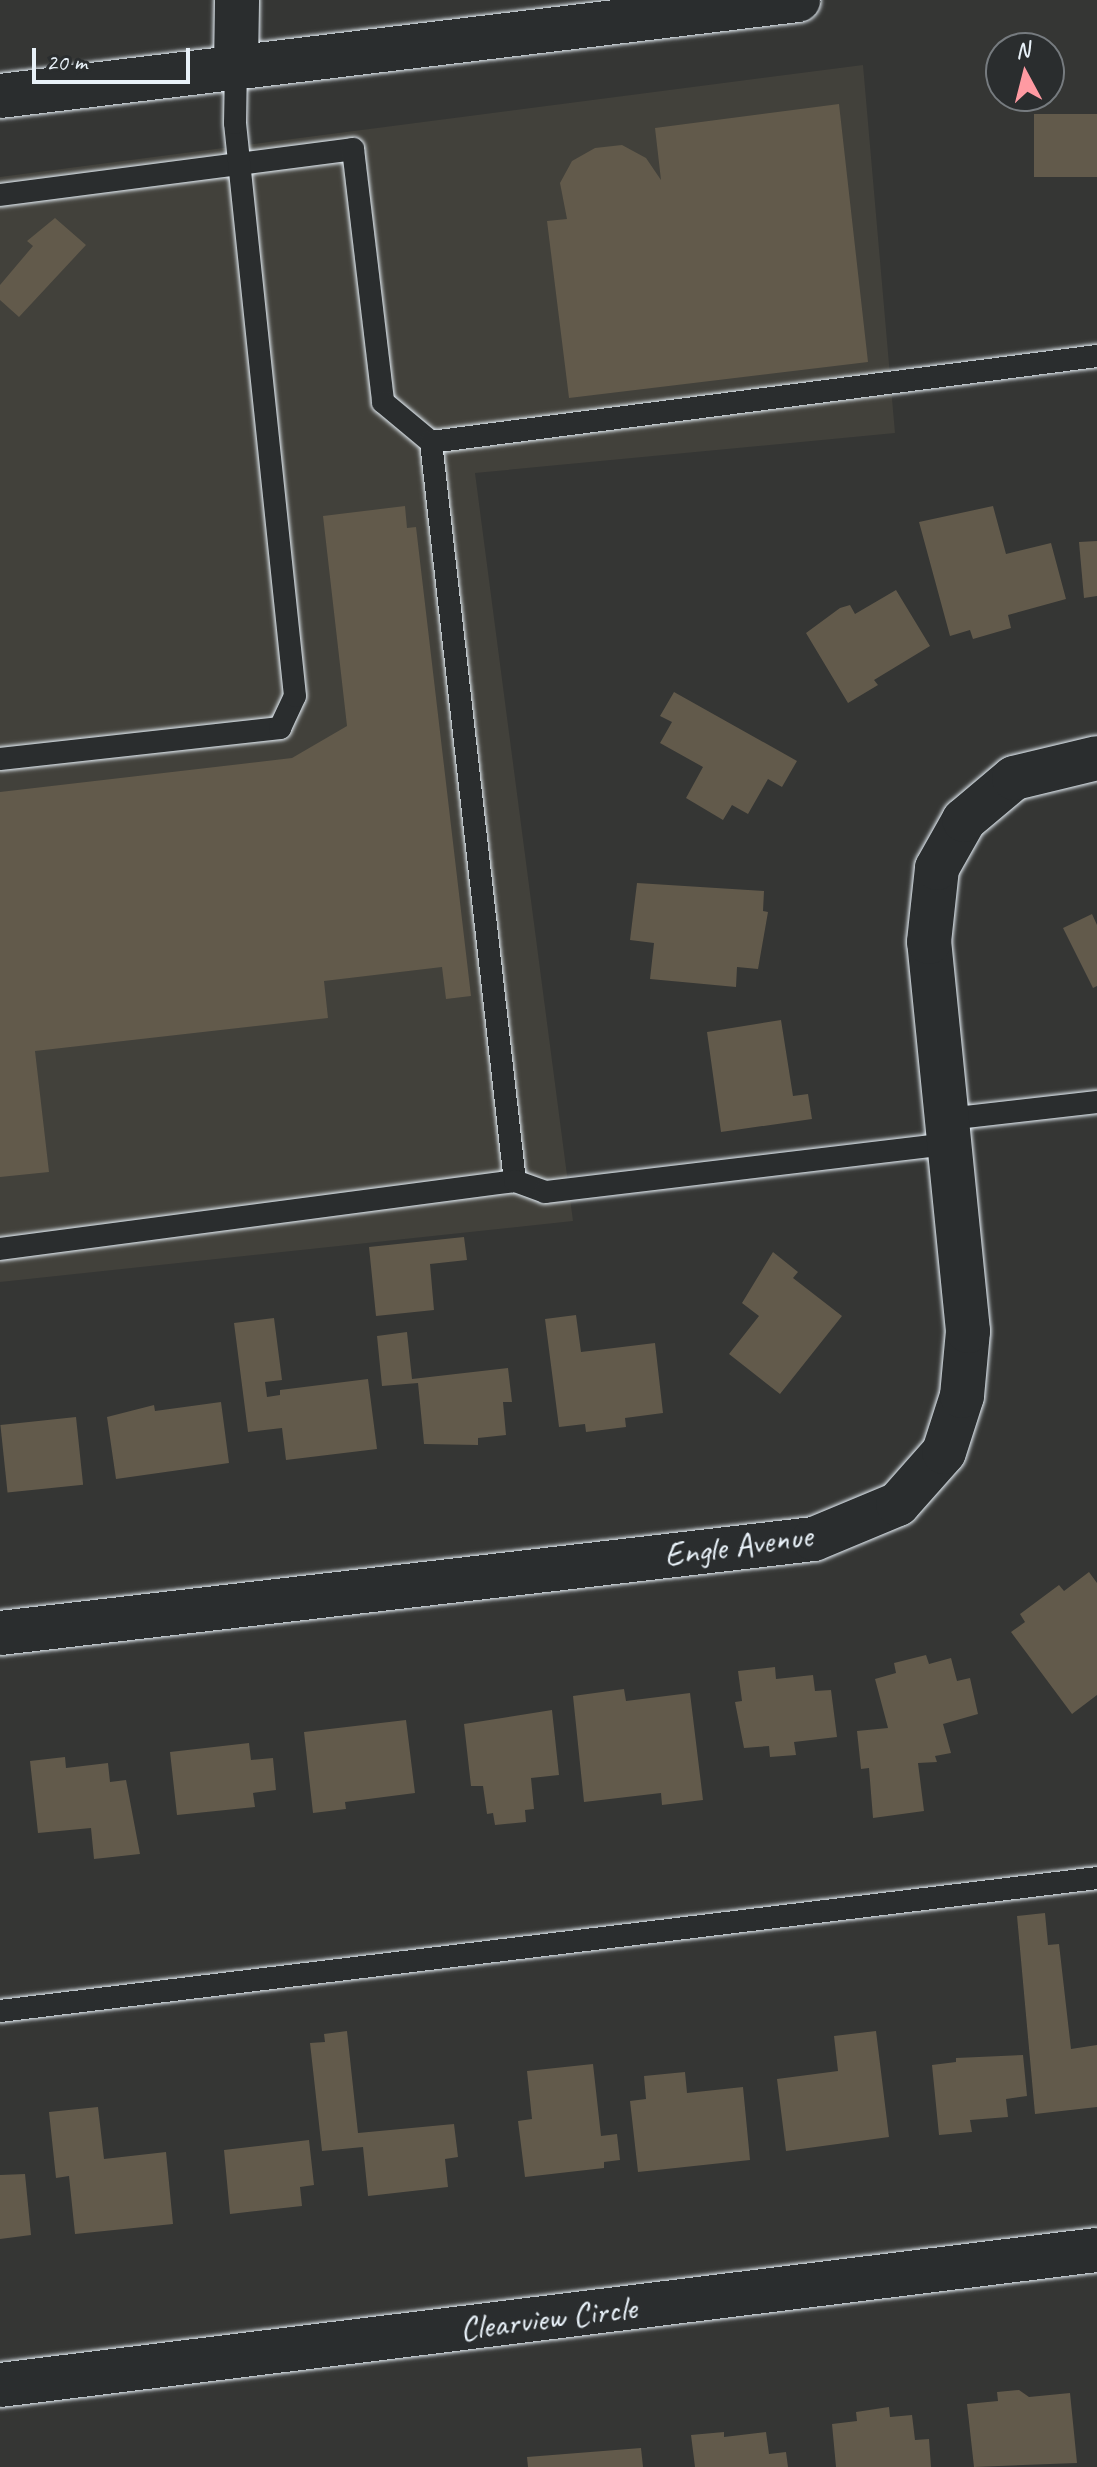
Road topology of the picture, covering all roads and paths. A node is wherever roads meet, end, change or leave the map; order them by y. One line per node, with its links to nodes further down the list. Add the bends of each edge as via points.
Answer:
1 (237, 0): 3 (street)
2 (798, 0): 3 (street)
3 (236, 66): 4 (street); 5 (lane)
4 (0, 96)
5 (240, 164): 6 (lane); 8 (lane, via 353,149 383,402); 10 (lane, via 295,696 280,728)
6 (0, 195)
7 (1097, 356): 8 (lane)
8 (431, 442): 13 (lane)
9 (1097, 758): 12 (street, Engle Avenue, via 1014,778 964,820 937,868 929,942)
10 (0, 759)
11 (1097, 1102): 12 (lane)
12 (949, 1132): 13 (lane, via 545,1192); 15 (street, Engle Avenue, via 968,1331 962,1396 944,1452 898,1504 814,1539)
13 (515, 1181): 14 (lane)
14 (0, 1249)
15 (0, 1633)
16 (1097, 1878): 17 (lane)
17 (0, 2011)
18 (1097, 2250): 19 (street, Clearview Circle)
19 (0, 2385)

